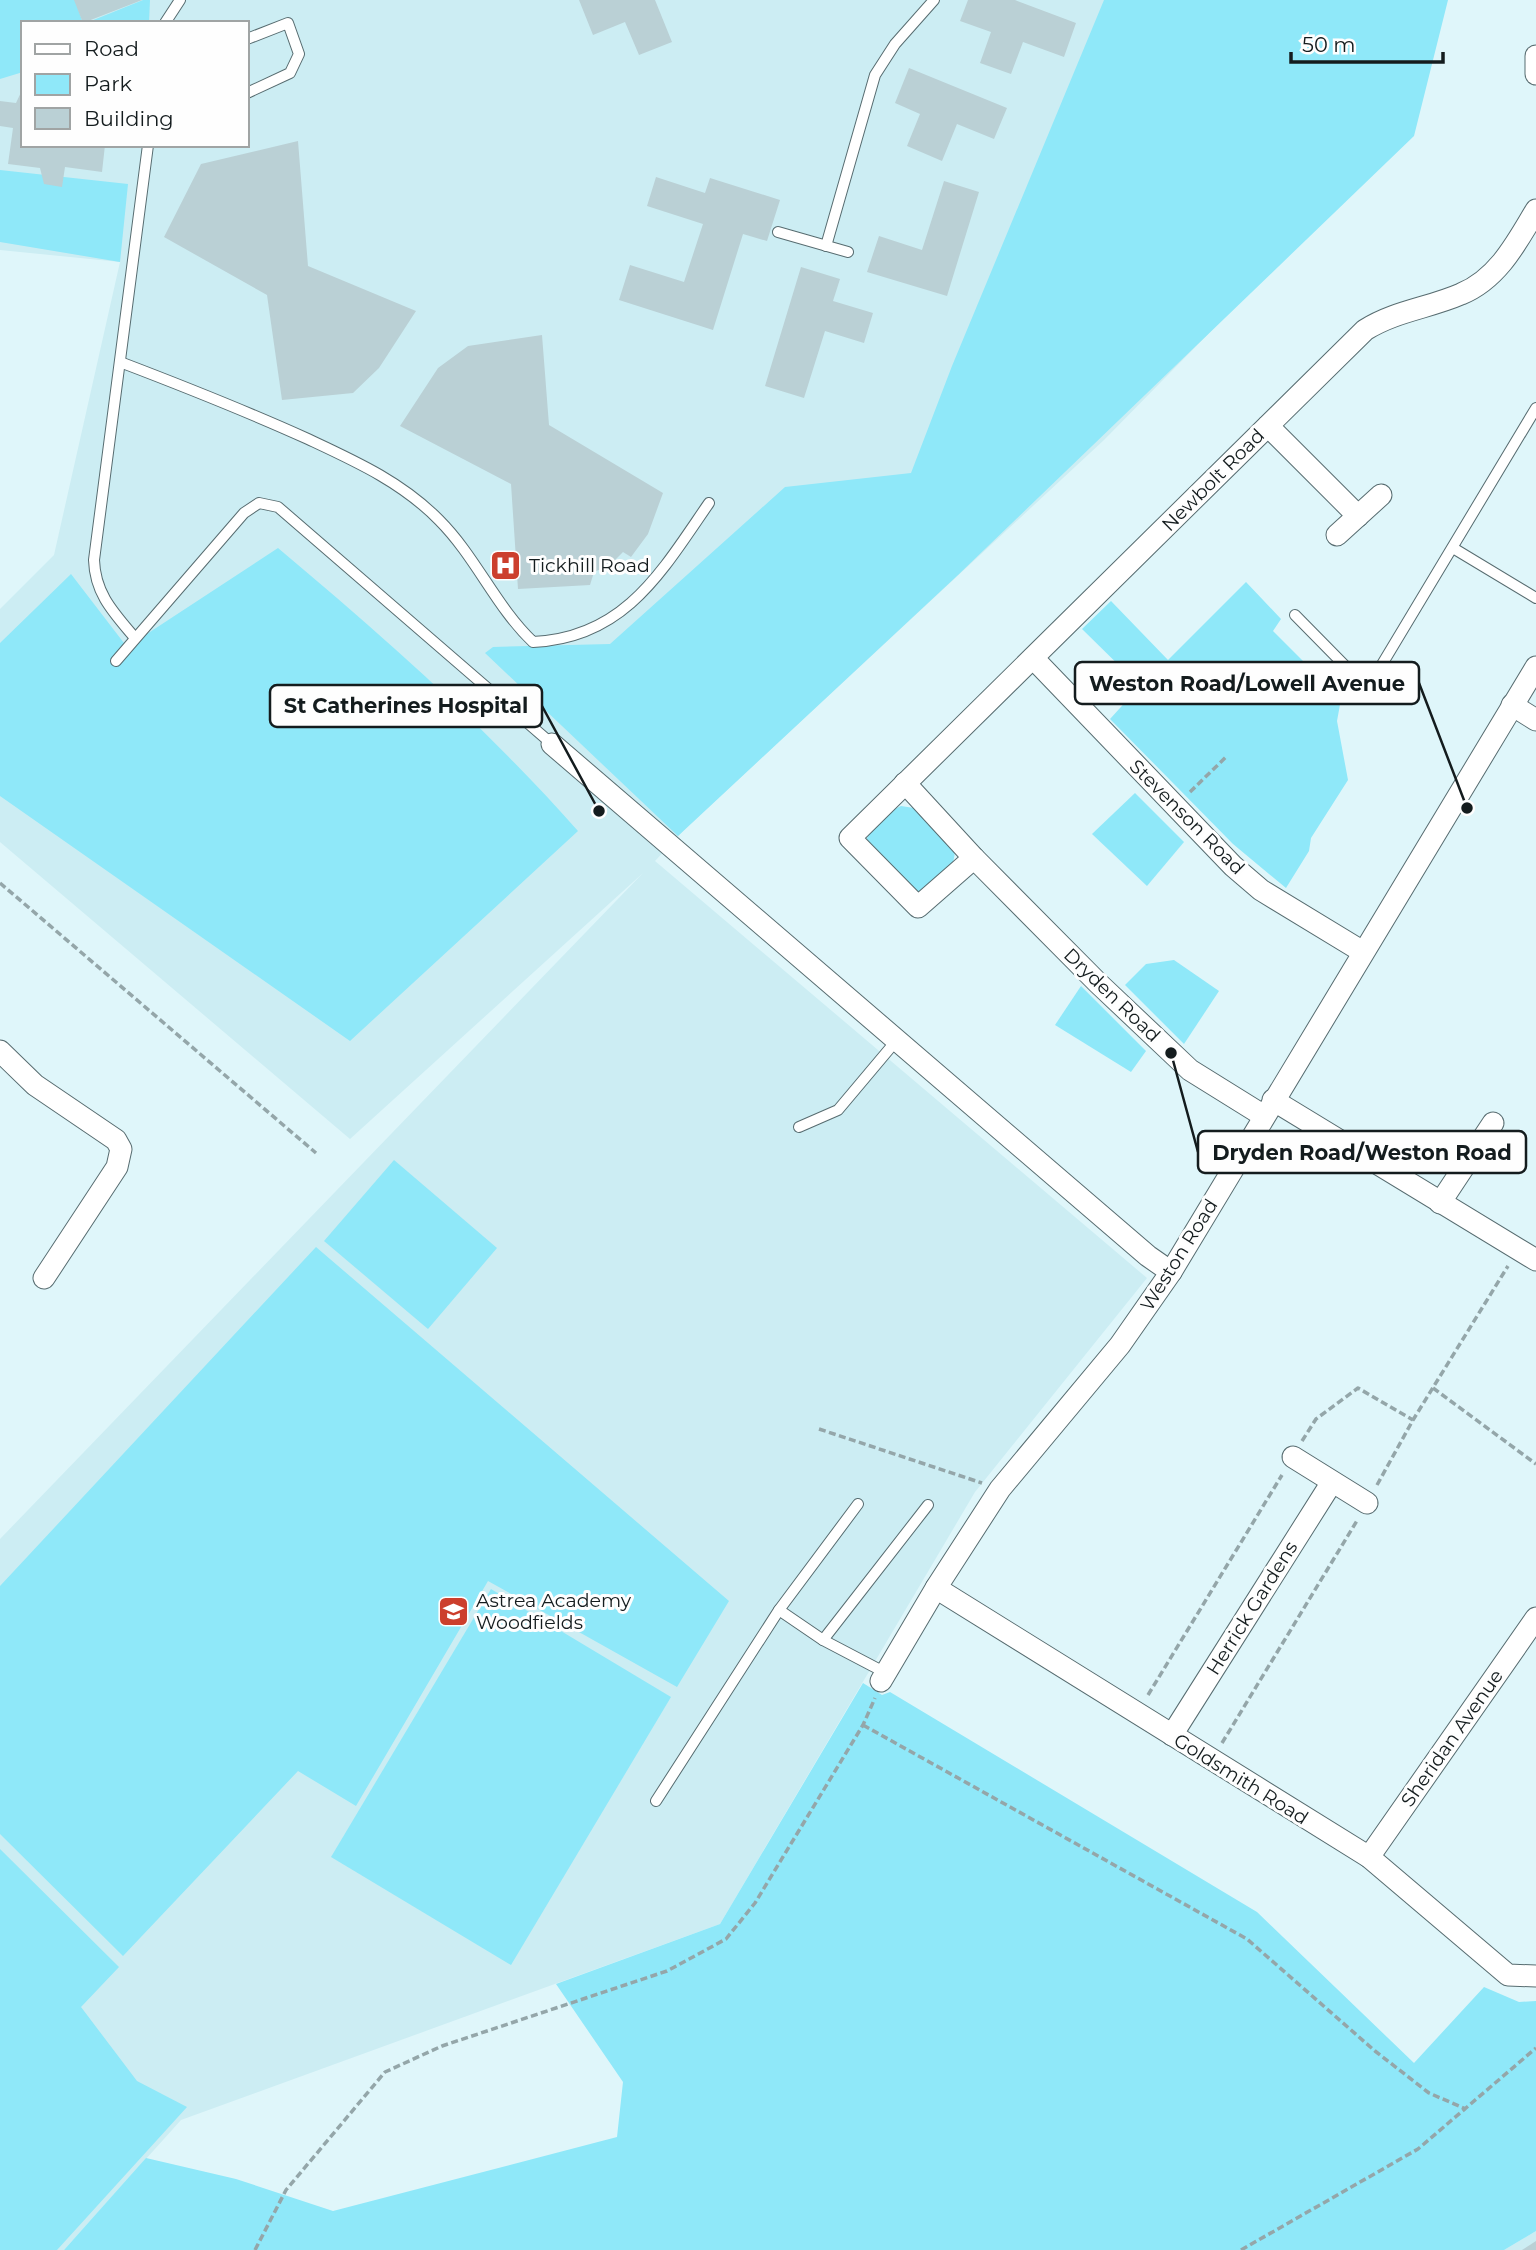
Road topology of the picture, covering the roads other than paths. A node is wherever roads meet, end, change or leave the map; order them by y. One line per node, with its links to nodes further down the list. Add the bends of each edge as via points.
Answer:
1 (180, 0): 3 (lane)
2 (934, 0): 9 (lane, via 875,75)
3 (166, 21)
4 (248, 39): 5 (lane, via 288,23 299,54 290,73)
5 (248, 93)
6 (149, 147): 11 (lane)
7 (1536, 210): 13 (street, Newbolt Road, via 1508,257 1484,280 1462,294 1385,317 1365,330)
8 (778, 232): 9 (lane)
9 (826, 246): 10 (lane)
10 (848, 252)
11 (120, 362): 15 (lane, via 363,464 404,489 470,554 511,621 533,642 562,640 588,631 626,608 667,566); 21 (lane, via 95,580 103,599)
12 (1536, 408): 18 (lane)
13 (1268, 426): 16 (street); 22 (street, Newbolt Road)
14 (1381, 495): 16 (street)
15 (709, 503)
16 (1358, 516): 17 (street)
17 (1337, 536)
18 (1453, 548): 19 (lane); 20 (lane, via 1372,681 1358,679)
19 (1536, 598)
20 (1295, 615)
21 (135, 638): 23 (lane); 27 (lane, via 244,513 259,503 278,507)
22 (1033, 658): 28 (street, Newbolt Road); 30 (street, Stevenson Road, via 1233,866 1261,890)
23 (116, 661)
24 (1536, 667): 25 (street, Weston Road)
25 (1512, 705): 26 (street); 30 (street, Weston Road)
26 (1536, 719)
27 (552, 744): 31 (street)
28 (905, 783): 29 (street, Dryden Road); 29 (street, via 853,833 852,843 918,907)
29 (974, 858): 33 (street, Dryden Road, via 1189,1070)
30 (1363, 952): 33 (street, Weston Road)
31 (896, 1041): 35 (lane, via 838,1111); 38 (street)
32 (0, 1051): 39 (street, via 35,1085 116,1140 121,1149 117,1167)
33 (1268, 1108): 36 (street, Dryden Road); 38 (street, Weston Road)
34 (1493, 1123): 36 (street)
35 (799, 1127)
36 (1440, 1203): 37 (street, Dryden Road)
37 (1536, 1260)
38 (1171, 1272): 45 (street, Weston Road, via 1120,1345 1000,1489)
39 (44, 1278)
40 (1293, 1457): 41 (street)
41 (1332, 1482): 42 (street); 50 (street, Herrick Gardens)
42 (1367, 1503)
43 (858, 1504): 46 (lane)
44 (928, 1505): 48 (lane)
45 (936, 1588): 49 (street, Weston Road); 50 (street, Goldsmith Road)
46 (779, 1610): 48 (lane); 51 (lane)
47 (1536, 1619): 52 (street, Sheridan Avenue)
48 (823, 1640): 49 (lane)
49 (884, 1677)
50 (1172, 1735): 52 (street, Goldsmith Road)
51 (656, 1801)
52 (1369, 1857): 53 (street, Goldsmith Road, via 1508,1975)
53 (1536, 1976)

